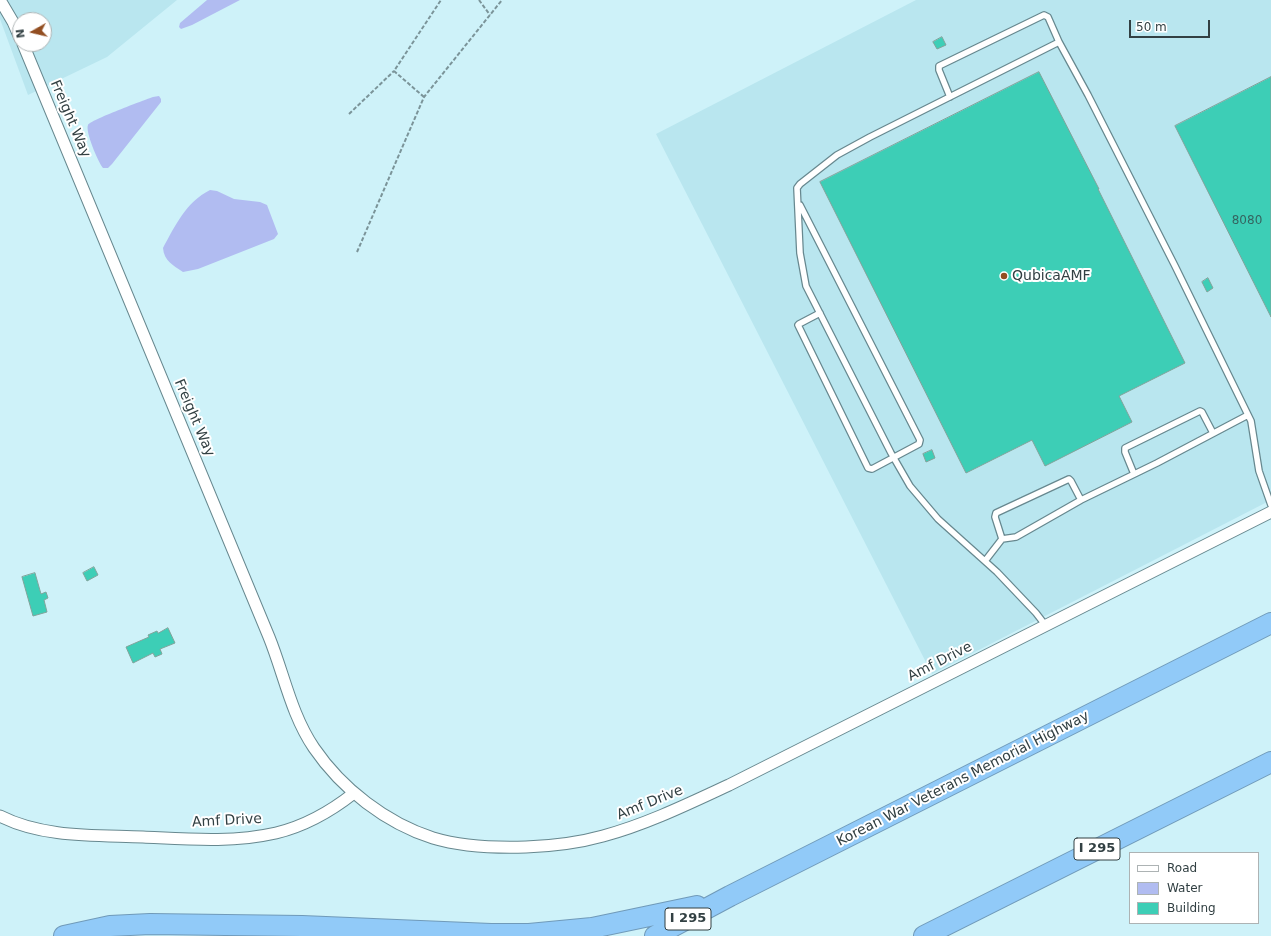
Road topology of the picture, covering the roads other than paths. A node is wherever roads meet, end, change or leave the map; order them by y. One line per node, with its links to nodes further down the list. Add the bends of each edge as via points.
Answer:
1 (0, 0): 2 (street)
2 (12, 20)
3 (1059, 42): 5 (lane); 5 (lane, via 1048,17 1044,15 939,66); 8 (lane, via 1175,266)
4 (25, 52): 20 (street, Freight Way, via 269,636 297,718 318,754)
5 (950, 97): 6 (lane, via 837,155 800,184 797,188)
6 (798, 202): 7 (lane, via 800,253 806,286); 10 (lane, via 920,440 919,444)
7 (820, 313): 10 (lane); 10 (lane, via 799,324 799,327 868,468 872,469)
8 (1248, 415): 9 (lane); 13 (lane, via 1259,471)
9 (1213, 433): 11 (lane); 11 (lane, via 1200,411 1125,448)
10 (894, 458): 16 (lane, via 910,486 938,520)
11 (1134, 474): 12 (lane)
12 (1081, 500): 15 (lane, via 1016,537); 15 (lane, via 1069,479 996,513 995,518)
13 (1271, 505)
14 (1271, 512): 18 (street, Amf Drive)
15 (1002, 539): 16 (lane)
16 (985, 561): 18 (lane)
17 (1271, 623): 22 (highway, Korean War Veterans Memorial Highway / I 295)
18 (1046, 626): 20 (street, Amf Drive, via 662,816 634,827 573,843 502,848 464,845 433,838 416,832 384,814)
19 (1271, 762): 25 (highway, I 295)
20 (354, 793): 21 (street, Amf Drive, via 332,810 305,823 277,833 239,839 52,832 28,827)
21 (0, 816)
22 (720, 901): 23 (highway, via 592,928 529,934 302,926 150,924 110,926); 24 (highway, Korean War Veterans Memorial Highway / I 295)
23 (64, 936)
24 (655, 936)
25 (924, 936)

